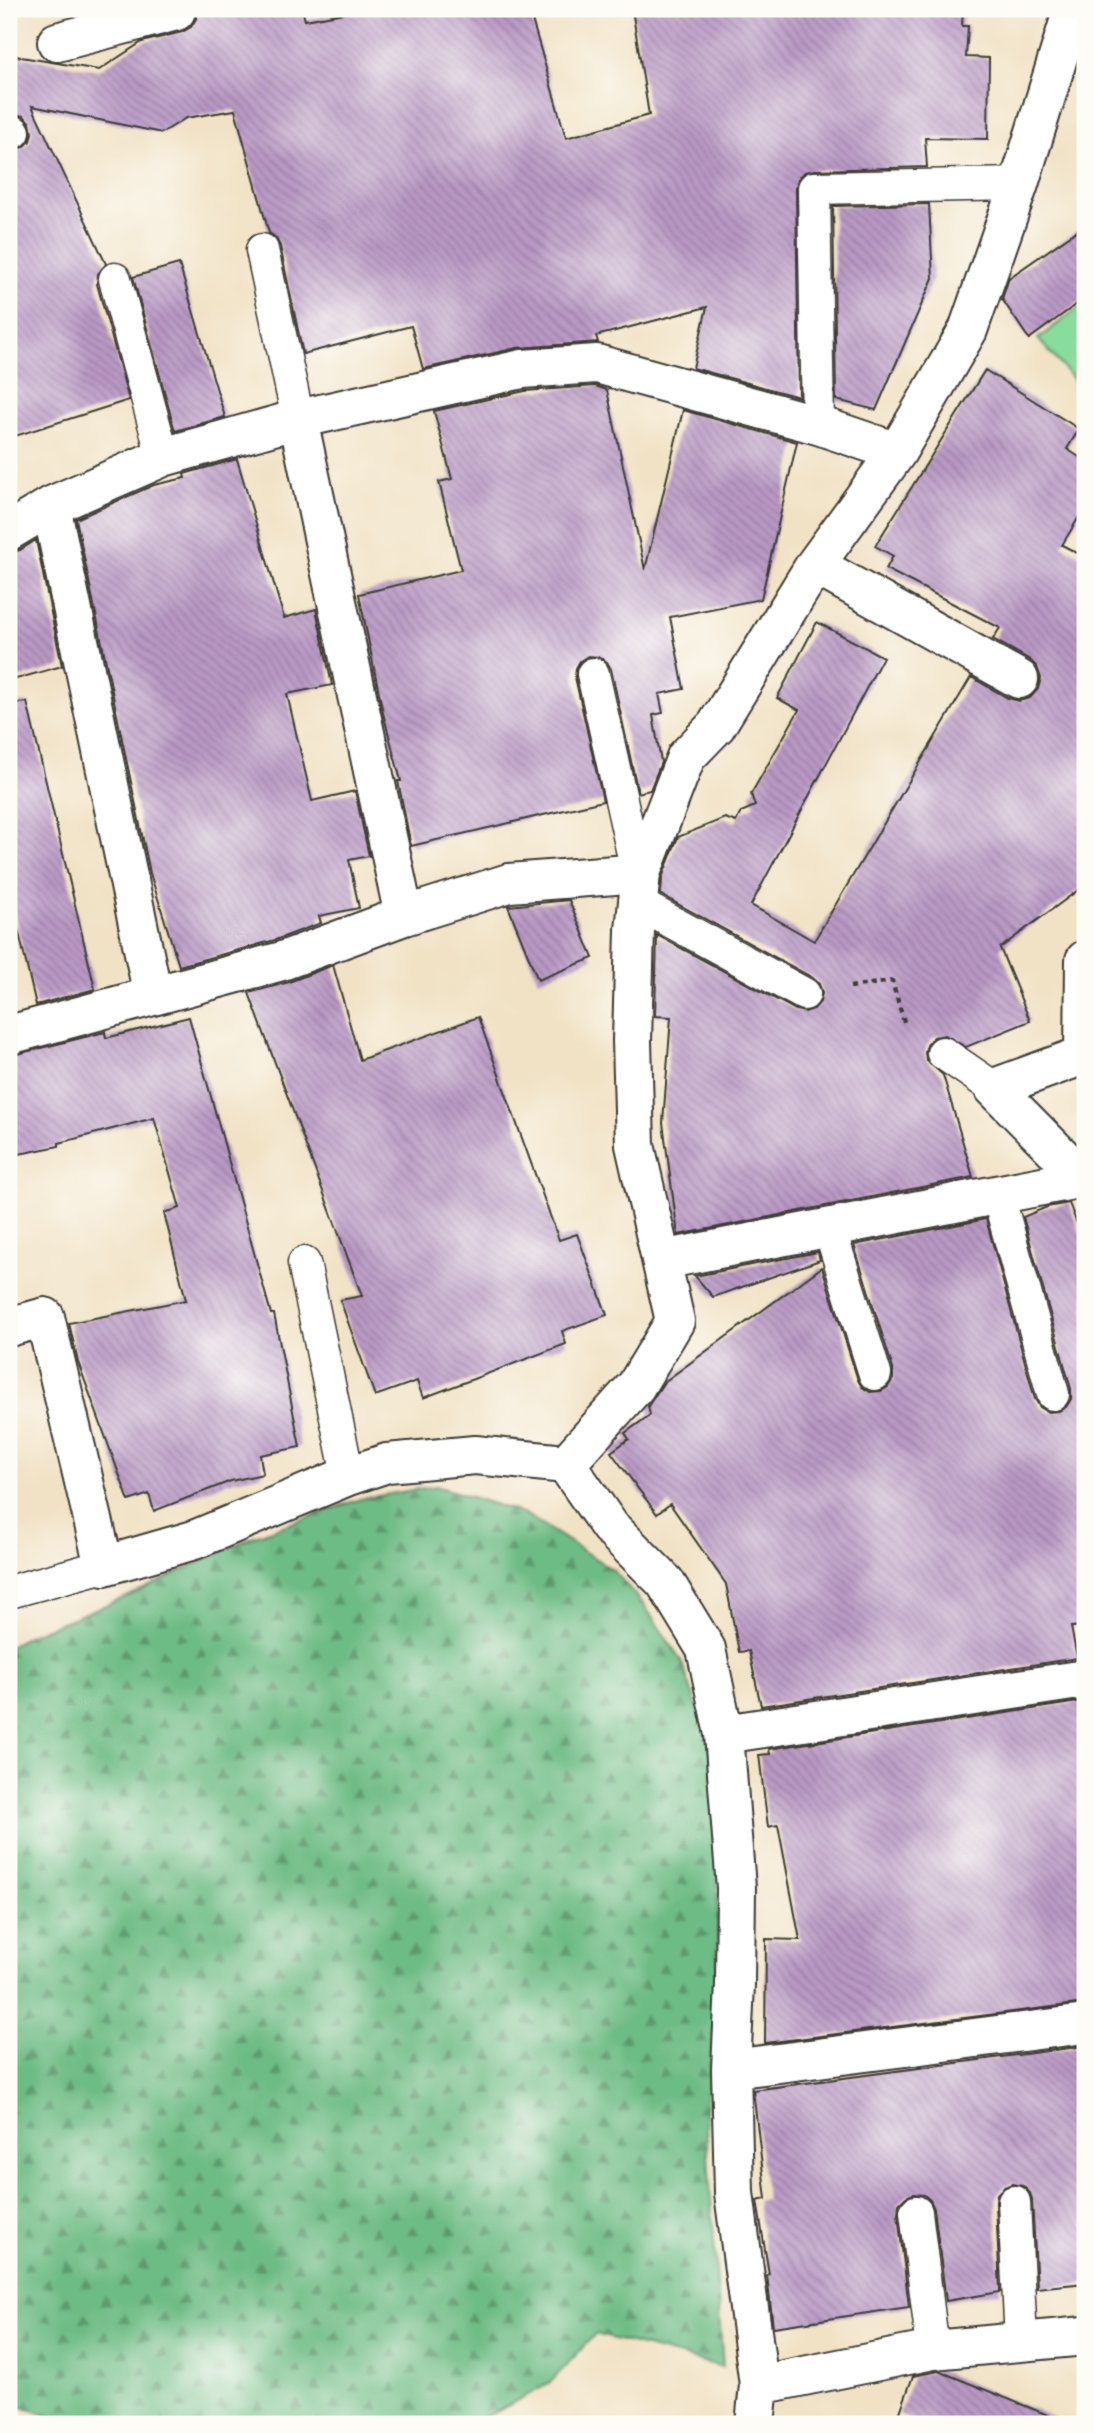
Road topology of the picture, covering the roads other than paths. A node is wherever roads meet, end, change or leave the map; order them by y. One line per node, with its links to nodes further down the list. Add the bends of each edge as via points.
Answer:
1 (1073, 9): 5 (street)
2 (176, 11): 3 (street)
3 (121, 17): 4 (street)
4 (57, 42)
5 (1019, 184): 9 (lane, via 814,188); 10 (street, via 968,330)
6 (262, 250): 8 (lane)
7 (115, 279): 11 (lane)
8 (298, 419): 9 (street, via 522,369 597,364); 11 (street); 18 (street)
9 (818, 425): 10 (street)
10 (897, 452): 14 (street)
11 (163, 457): 12 (street)
12 (51, 506): 13 (street); 21 (street)
13 (9, 531)
14 (815, 565): 16 (street); 17 (street, via 716,726 686,757)
15 (593, 674): 17 (lane)
16 (1019, 679)
17 (639, 888): 18 (street, via 509,883); 20 (lane); 27 (street, via 632,1041 635,1145)
18 (404, 916): 21 (street, via 282,961)
19 (1085, 960): 24 (street, via 1084,1055)
20 (804, 994)
21 (153, 996): 22 (street)
22 (9, 1035)
23 (943, 1053): 24 (lane)
24 (994, 1088): 25 (street, via 1083,1178)
25 (998, 1195): 26 (street); 31 (lane)
26 (829, 1227): 27 (street); 30 (lane)
27 (662, 1260): 32 (street, via 676,1321 636,1386)
28 (304, 1263): 33 (lane)
29 (9, 1327): 34 (street, via 44,1317)
30 (874, 1374)
31 (1053, 1394)
32 (566, 1464): 33 (street, via 475,1455 387,1463); 37 (street, via 610,1527 665,1582 706,1649)
33 (348, 1476): 34 (street, via 194,1540)
34 (104, 1566): 35 (lane)
35 (9, 1592)
36 (1085, 1679): 37 (street)
37 (724, 1734): 39 (street, via 736,1888)
38 (1085, 2024): 39 (street)
39 (731, 2069): 45 (street, via 734,2193)
40 (1014, 2202): 43 (lane)
41 (916, 2212): 44 (lane)
42 (1085, 2336): 43 (street)
43 (1021, 2341): 44 (street)
44 (933, 2350): 45 (street)
45 (759, 2385): 46 (street)
46 (755, 2424)

